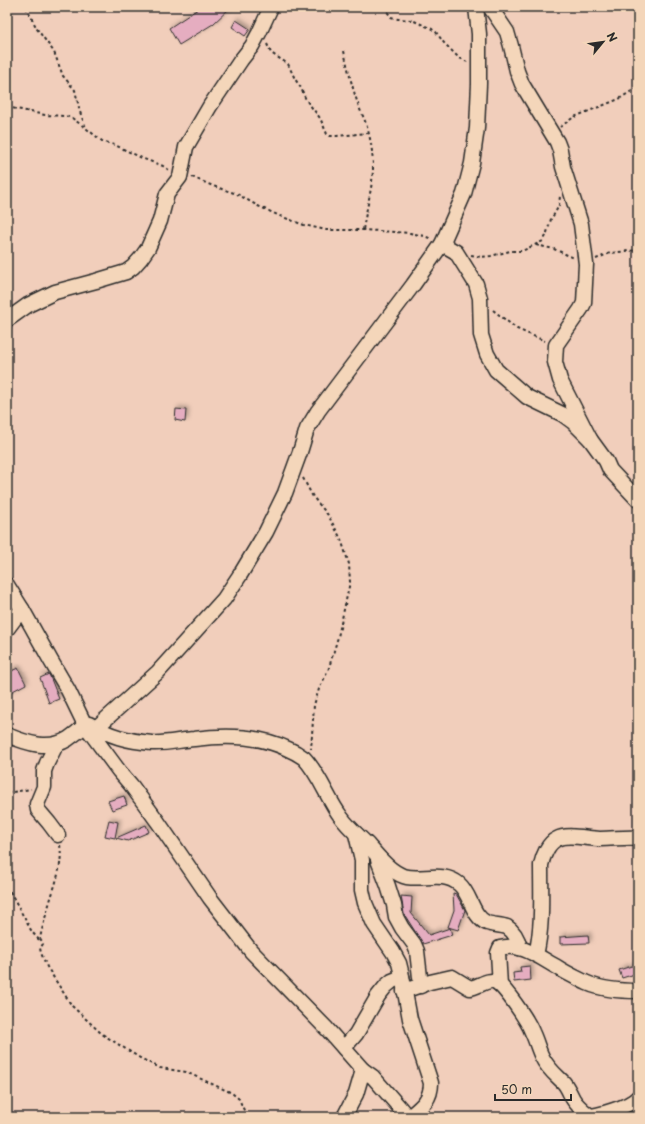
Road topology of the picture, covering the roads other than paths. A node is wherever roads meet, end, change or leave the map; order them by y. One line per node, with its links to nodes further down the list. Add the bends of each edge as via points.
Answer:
1 (271, 7): 5 (street, via 252,46 210,106 186,147 180,177 167,194 160,221 148,248 133,267 126,272 55,292 28,305)
2 (476, 7): 4 (street, via 479,65 477,128 472,163 464,194)
3 (490, 7): 6 (street, via 507,32 522,84 557,142 581,224 586,264 584,303 556,345 555,362 560,380)
4 (442, 244): 6 (street, via 456,252 476,284 480,298 481,335 496,370 527,397 573,422); 11 (street, via 318,411 307,429 285,493 266,532 224,599 158,672)
5 (7, 320)
6 (590, 439): 7 (street, via 610,470)
7 (638, 500)
8 (7, 585): 9 (street)
9 (22, 609): 10 (street); 11 (street)
10 (7, 629)
11 (88, 725): 13 (street); 14 (street, via 119,738 153,743 212,736 252,738 271,742 302,757 312,768 340,817); 25 (street, via 210,898 251,951)
12 (7, 735): 13 (street, via 24,742)
13 (56, 745): 15 (street, via 44,771 44,787 37,804 38,810)
14 (356, 834): 17 (street); 20 (street, via 362,860 362,890 365,903 374,924 399,963)
15 (58, 835)
16 (638, 838): 19 (street, via 565,837 557,838 548,847 542,860 540,939)
17 (376, 854): 18 (street, via 391,869 405,877 440,876 459,884 481,919 486,923 507,927 514,933); 22 (street, via 396,917 417,951)
18 (520, 948): 19 (street); 21 (street, via 502,947 499,950)
19 (536, 955): 24 (street, via 588,983 613,990)
20 (402, 977): 23 (street); 25 (street, via 386,986 356,1034)
21 (500, 985): 22 (street, via 492,981 470,988 452,978); 30 (street, via 531,1030 545,1063 564,1083 576,1104)
22 (421, 986): 23 (street)
23 (404, 991): 29 (street, via 410,1019 431,1083 431,1092 426,1100)
24 (638, 991)
25 (344, 1048): 26 (street)
26 (363, 1070): 28 (street, via 356,1094); 29 (street, via 373,1077)
27 (638, 1097): 30 (street, via 624,1106)
28 (344, 1117)
29 (408, 1117)
30 (588, 1117)

